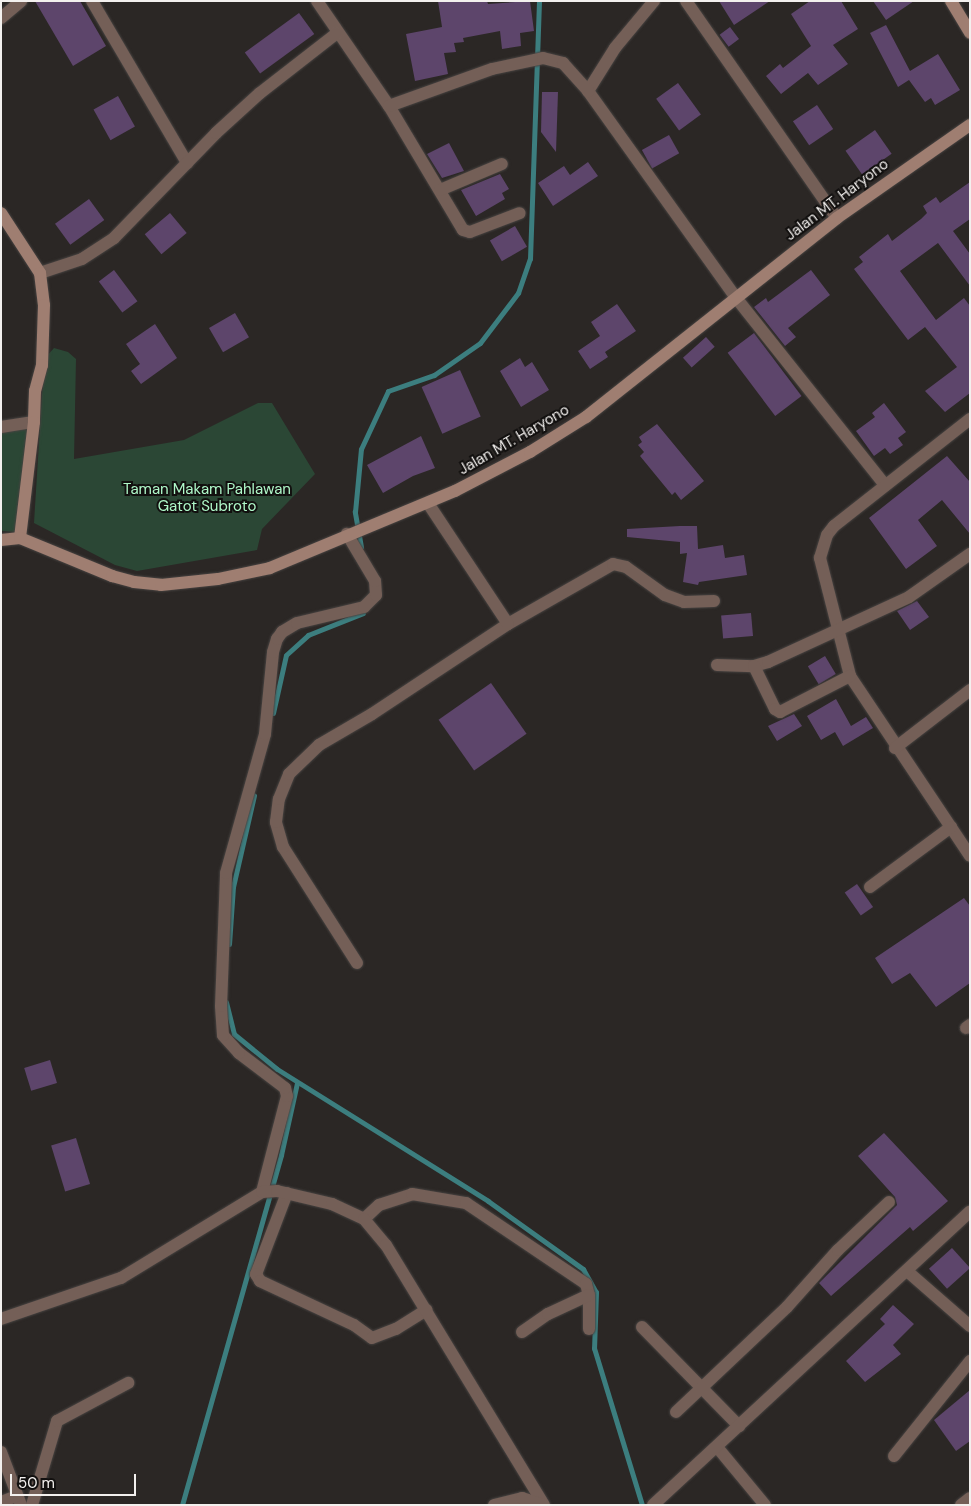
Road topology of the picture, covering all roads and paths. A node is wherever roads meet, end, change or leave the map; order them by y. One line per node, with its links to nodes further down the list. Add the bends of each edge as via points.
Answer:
1 (21, 1): 7 (street)
2 (92, 1): 13 (street)
3 (317, 1): 8 (street)
4 (654, 1): 10 (street, via 615,48)
5 (686, 1): 18 (street)
6 (951, 1): 9 (street)
7 (1, 18)
8 (337, 33): 11 (street); 13 (street, via 260,93)
9 (970, 33)
10 (588, 91): 11 (street, via 563,63 543,58 527,60); 20 (street)
11 (389, 106): 15 (street)
12 (970, 125): 18 (street, Jalan MT. Haryono)
13 (187, 162): 19 (street, via 114,238 82,258)
14 (502, 164): 15 (street)
15 (440, 190): 16 (street, via 466,232)
16 (520, 212)
17 (1, 213): 19 (street)
18 (837, 218): 20 (street, Jalan MT. Haryono)
19 (40, 273): 22 (street, via 44,305 42,365 35,391)
20 (737, 299): 24 (street); 25 (street, Jalan MT. Haryono, via 586,417 530,452)
21 (970, 420): 24 (street)
22 (34, 422): 23 (street); 27 (street)
23 (1, 427)
24 (885, 486): 32 (street, via 834,526 822,546 823,573)
25 (428, 503): 26 (street, Jalan MT. Haryono); 31 (street)
26 (347, 534): 27 (street, Jalan MT. Haryono, via 270,568 218,579 161,585 112,576); 42 (street, via 375,581 376,595 364,606 297,623 278,638 273,652 265,734 226,872 221,1006 223,1035 238,1053 285,1088 287,1096)
27 (20, 538): 28 (street, Jalan MT. Haryono)
28 (1, 540)
29 (970, 554): 32 (street, via 909,597)
30 (714, 601): 31 (street, via 684,602 665,595 626,567 613,564)
31 (508, 624): 41 (street, via 319,745 290,774 279,799 276,822 283,847)
32 (837, 629): 34 (street); 35 (street)
33 (717, 665): 34 (street)
34 (754, 666): 35 (street, via 780,712)
35 (850, 676): 37 (street)
36 (970, 690): 37 (street)
37 (895, 748): 38 (street)
38 (951, 827): 39 (street); 40 (street)
39 (970, 856)
40 (870, 887)
41 (357, 963)
42 (274, 1192): 45 (street, via 332,1204); 48 (street, via 256,1274 260,1281 354,1325 372,1338 396,1329); 49 (street, via 121,1278)
43 (889, 1202): 56 (street, via 838,1250 787,1307)
44 (970, 1211): 46 (street)
45 (364, 1219): 47 (street, via 379,1205 412,1194 466,1203 576,1276 586,1284); 48 (street, via 386,1245)
46 (907, 1271): 50 (street); 58 (street)
47 (589, 1295): 52 (street); 53 (street, via 548,1314)
48 (426, 1310): 67 (street)
49 (1, 1320)
50 (970, 1326)
51 (642, 1327): 56 (street)
52 (588, 1330)
53 (522, 1332)
54 (970, 1361): 61 (street)
55 (128, 1382): 65 (street, via 57,1421)
56 (701, 1388): 57 (street); 58 (street)
57 (676, 1412)
58 (739, 1426): 59 (street)
59 (717, 1447): 68 (street); 69 (street)
60 (1, 1452): 63 (street)
61 (894, 1456)
62 (970, 1498): 70 (street)
63 (19, 1500): 64 (street)
64 (1, 1502)
65 (32, 1505)
66 (494, 1505): 67 (street, via 522,1498)
67 (543, 1505)
68 (653, 1505)
69 (764, 1505)
70 (961, 1505)

